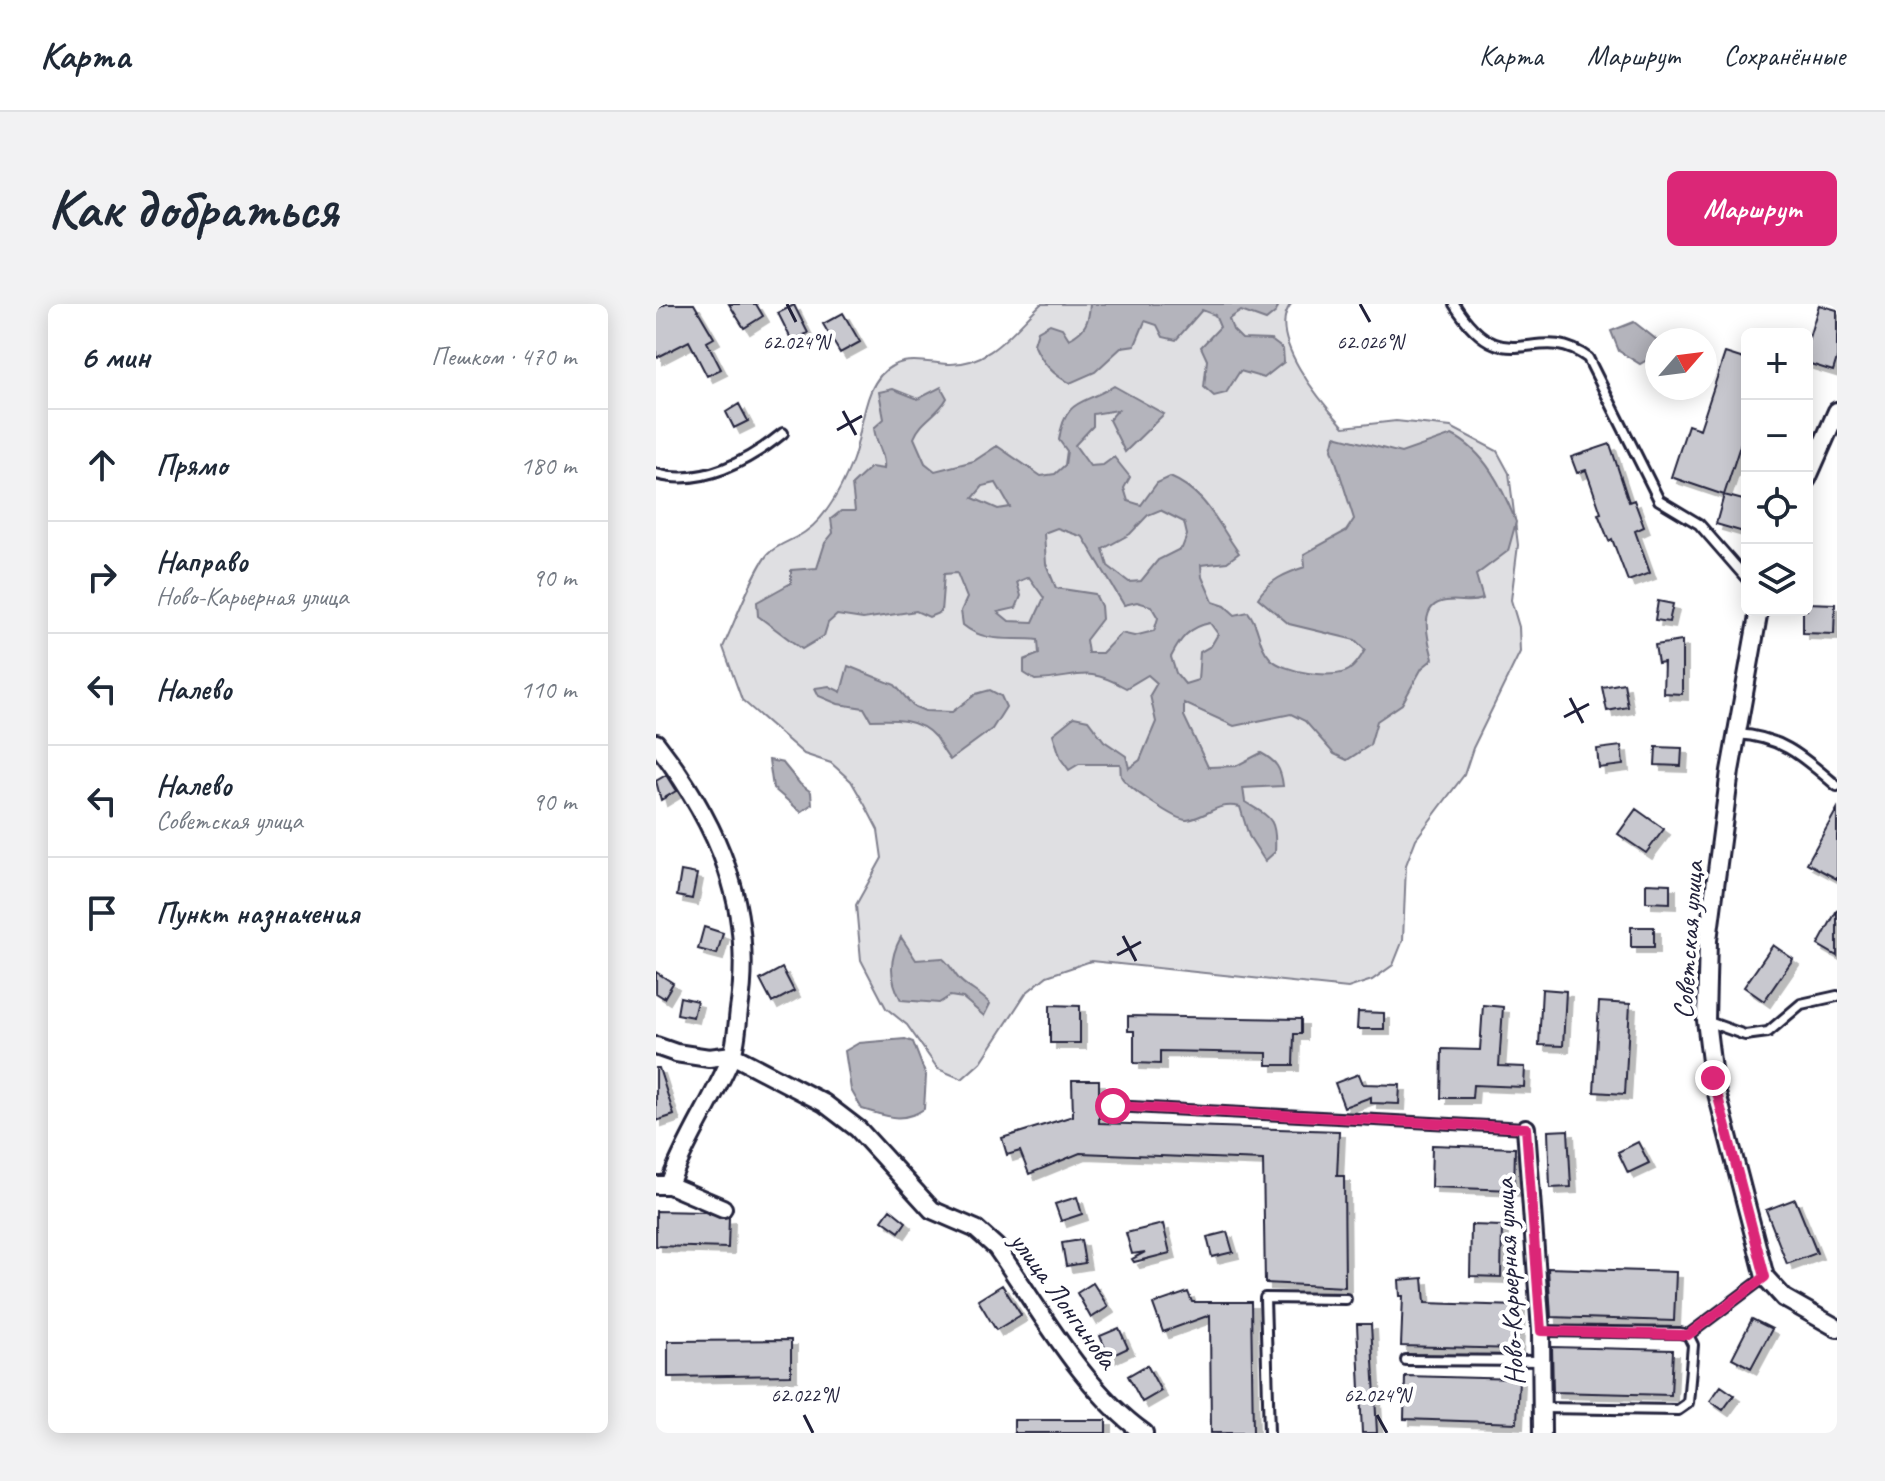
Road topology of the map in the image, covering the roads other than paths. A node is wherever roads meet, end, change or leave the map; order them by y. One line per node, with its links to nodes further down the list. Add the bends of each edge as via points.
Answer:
1 (1454, 304): 6 (lane, via 1469,328 1489,345 1572,346 1588,358 1659,500 1699,524)
2 (1837, 411): 4 (street)
3 (783, 433): 5 (lane, via 732,466 693,476)
4 (1810, 472)
5 (656, 474)
6 (1741, 572)
7 (1758, 616): 8 (street, Советская улица)
8 (1737, 734): 10 (lane, via 1765,736 1786,745); 12 (street, Советская улица, via 1708,940)
9 (659, 755): 14 (street, via 687,784 724,853 739,916 744,980)
10 (1837, 786)
11 (1837, 996): 12 (lane, via 1801,1004 1768,1032 1745,1035)
12 (1706, 1020): 19 (street, Советская улица, via 1713,1078)
13 (656, 1046): 14 (street, улица Лонгинова, via 687,1055)
14 (732, 1055): 17 (street); 27 (street, улица Лонгинова, via 824,1103 858,1129 932,1210 976,1229 996,1247 1098,1391)
15 (1113, 1106): 16 (lane)
16 (1526, 1128): 22 (street, Ново-Карьерная улица)
17 (662, 1185): 18 (street)
18 (723, 1208)
19 (1765, 1277): 21 (street, via 1784,1298); 23 (lane)
20 (1346, 1299): 28 (lane, via 1265,1298)
21 (1837, 1328)
22 (1541, 1331): 23 (lane); 25 (street, Ново-Карьерная улица)
23 (1688, 1335): 26 (lane, via 1693,1345 1688,1403 1678,1410)
24 (1406, 1360): 25 (lane)
25 (1542, 1361): 26 (street, Ново-Карьерная улица)
26 (1542, 1408): 29 (street, Ново-Карьерная улица)
27 (1144, 1433)
28 (1269, 1433)
29 (1542, 1433)

